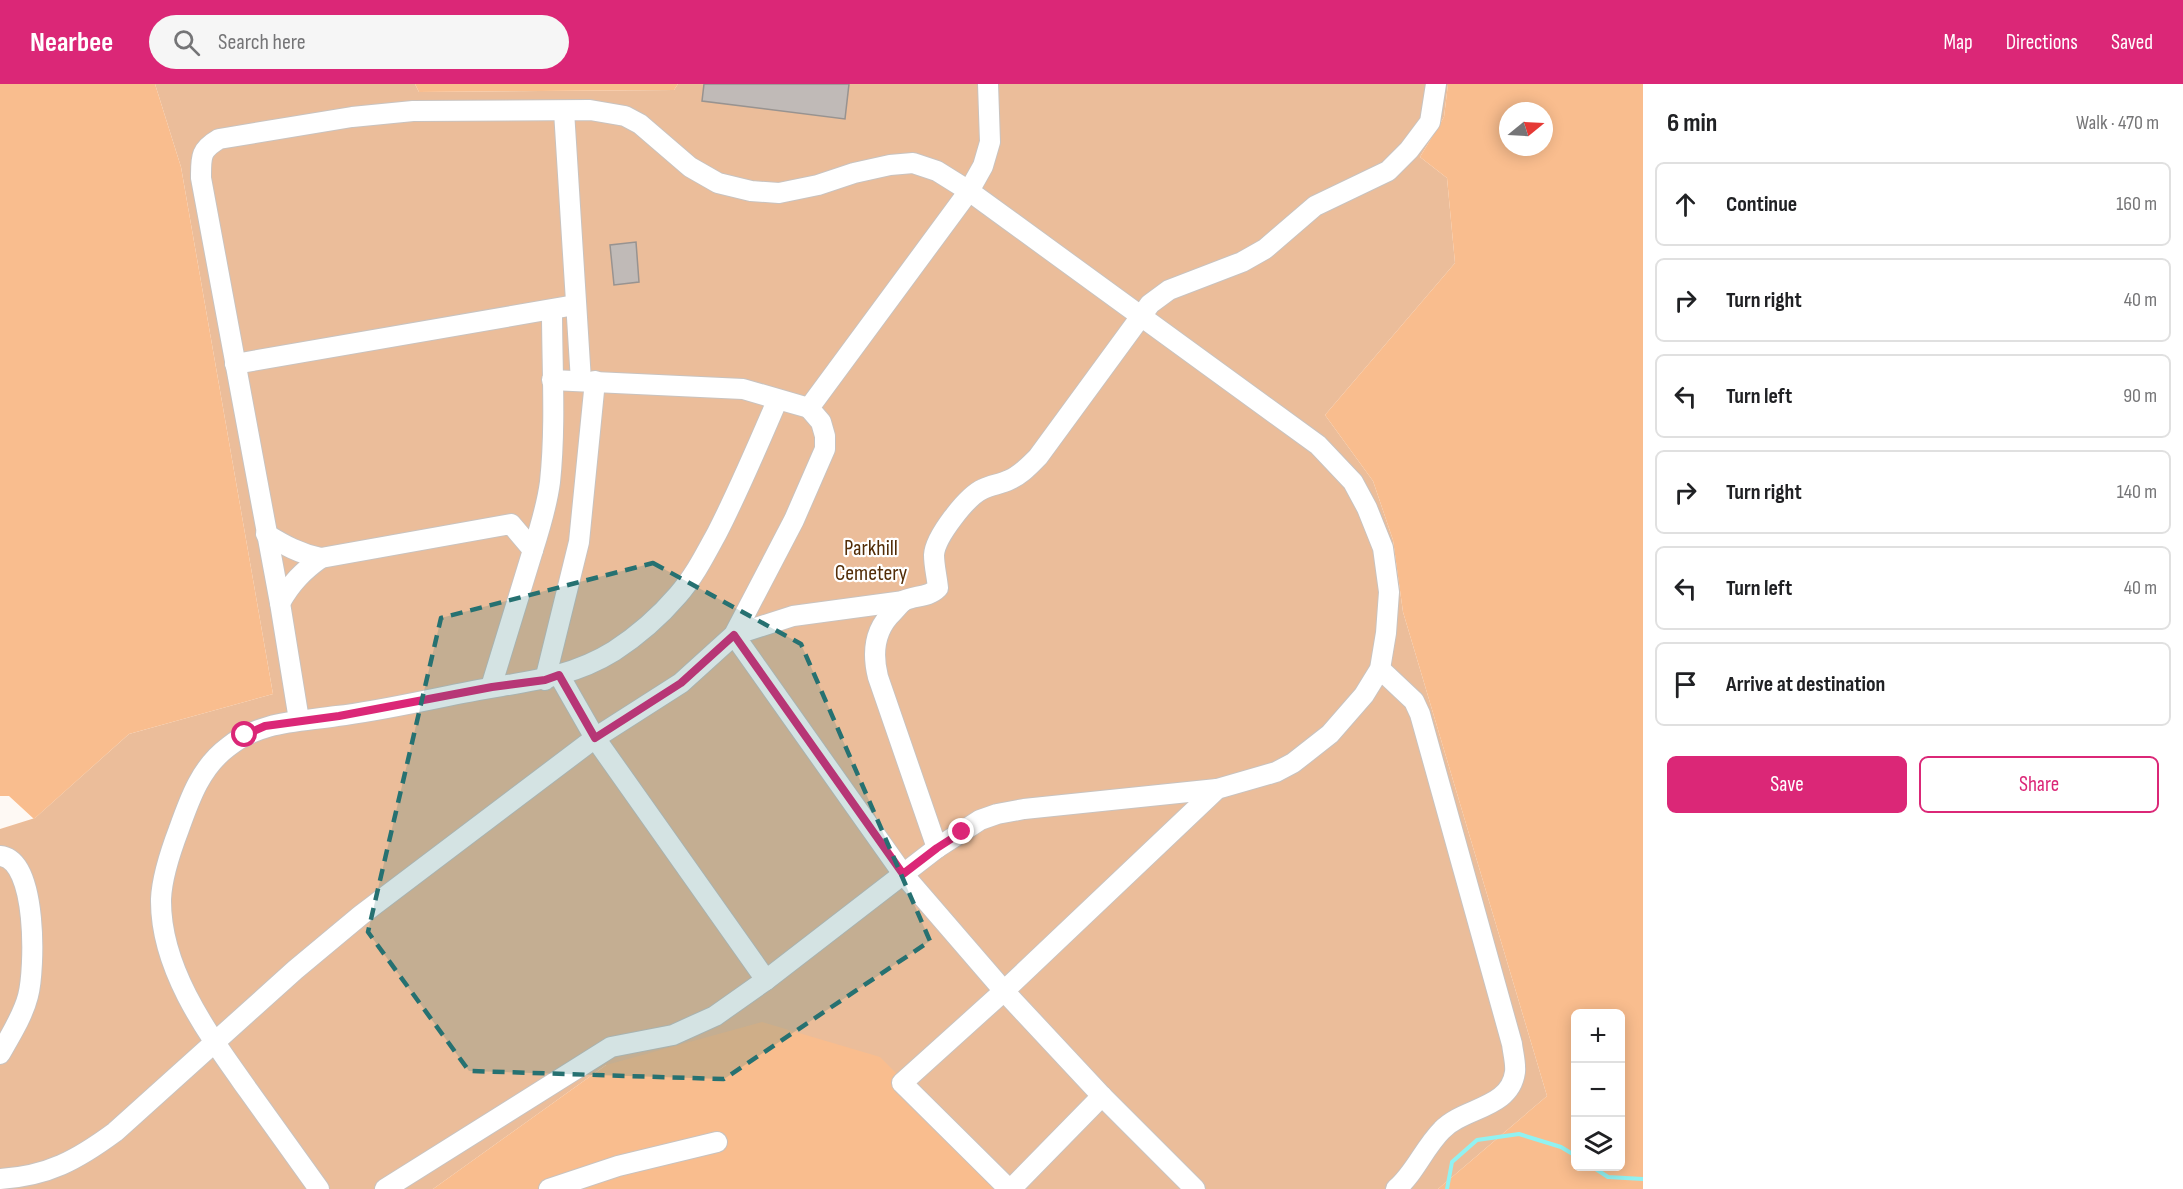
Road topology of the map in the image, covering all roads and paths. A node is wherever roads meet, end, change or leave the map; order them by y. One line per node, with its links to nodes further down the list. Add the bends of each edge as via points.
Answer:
1 (988, 84): 4 (lane, via 990,142)
2 (1436, 84): 7 (lane, via 1430,122 1388,171 1315,206 1265,249 1242,262 1169,290)
3 (564, 111): 4 (lane, via 590,110 625,116 690,167 718,183 751,191 779,193 854,173 913,163 937,171); 5 (lane); 8 (lane, via 413,111 240,135 206,146 201,178)
4 (969, 191): 7 (lane); 12 (lane)
5 (575, 305): 6 (lane); 10 (lane)
6 (552, 310): 8 (lane); 9 (lane)
7 (1141, 315): 18 (lane, via 1038,457 1009,481 973,495 951,522 938,540 934,554 938,588 932,594); 21 (lane, via 1318,445 1353,482 1383,548 1389,592)
8 (235, 364): 15 (lane)
9 (552, 380): 10 (lane); 13 (lane, via 550,483)
10 (588, 381): 11 (lane, via 743,389); 22 (lane, via 579,542)
11 (777, 401): 12 (lane); 22 (lane, via 737,493 700,565 679,594 615,650)
12 (809, 408): 20 (lane, via 821,422 825,449 794,520)
13 (545, 510): 14 (lane); 16 (lane)
14 (511, 524): 16 (lane); 17 (lane)
15 (266, 534): 17 (lane, via 304,555); 19 (lane)
16 (533, 550): 23 (lane)
17 (321, 558): 19 (lane, via 291,583)
18 (904, 601): 20 (lane, via 793,616); 27 (lane, via 885,620 875,645 874,662)
19 (280, 603): 24 (lane)
20 (734, 635): 25 (lane, via 681,683); 29 (lane)
21 (1380, 669): 26 (lane, via 1345,720 1309,753 1276,772); 42 (lane, via 1414,701 1420,714 1512,1044 1515,1070 1506,1094 1443,1130)
22 (552, 677): 23 (lane); 25 (lane)
23 (492, 687): 24 (lane)
24 (299, 720): 32 (lane, via 265,726 245,735 214,759 187,805 170,851 161,898 165,932 190,1003)
25 (595, 738): 30 (lane); 32 (lane, via 361,915)
26 (1217, 789): 27 (lane, via 997,814 980,820); 31 (lane)
27 (937, 848): 29 (lane)
28 (0, 856): 33 (lane, via 21,875 33,945 28,997)
29 (903, 874): 30 (lane); 31 (lane)
30 (766, 980): 38 (lane, via 715,1016 673,1035 612,1047)
31 (1004, 991): 34 (lane); 40 (lane, via 902,1083)
32 (215, 1043): 36 (lane, via 87,1153 37,1174); 37 (lane)
33 (0, 1054)
34 (1102, 1096): 40 (lane); 41 (lane)
35 (717, 1142): 39 (lane, via 618,1166)
36 (0, 1179)
37 (319, 1189)
38 (385, 1189)
39 (549, 1189)
40 (1010, 1189)
41 (1195, 1189)
42 (1396, 1189)

